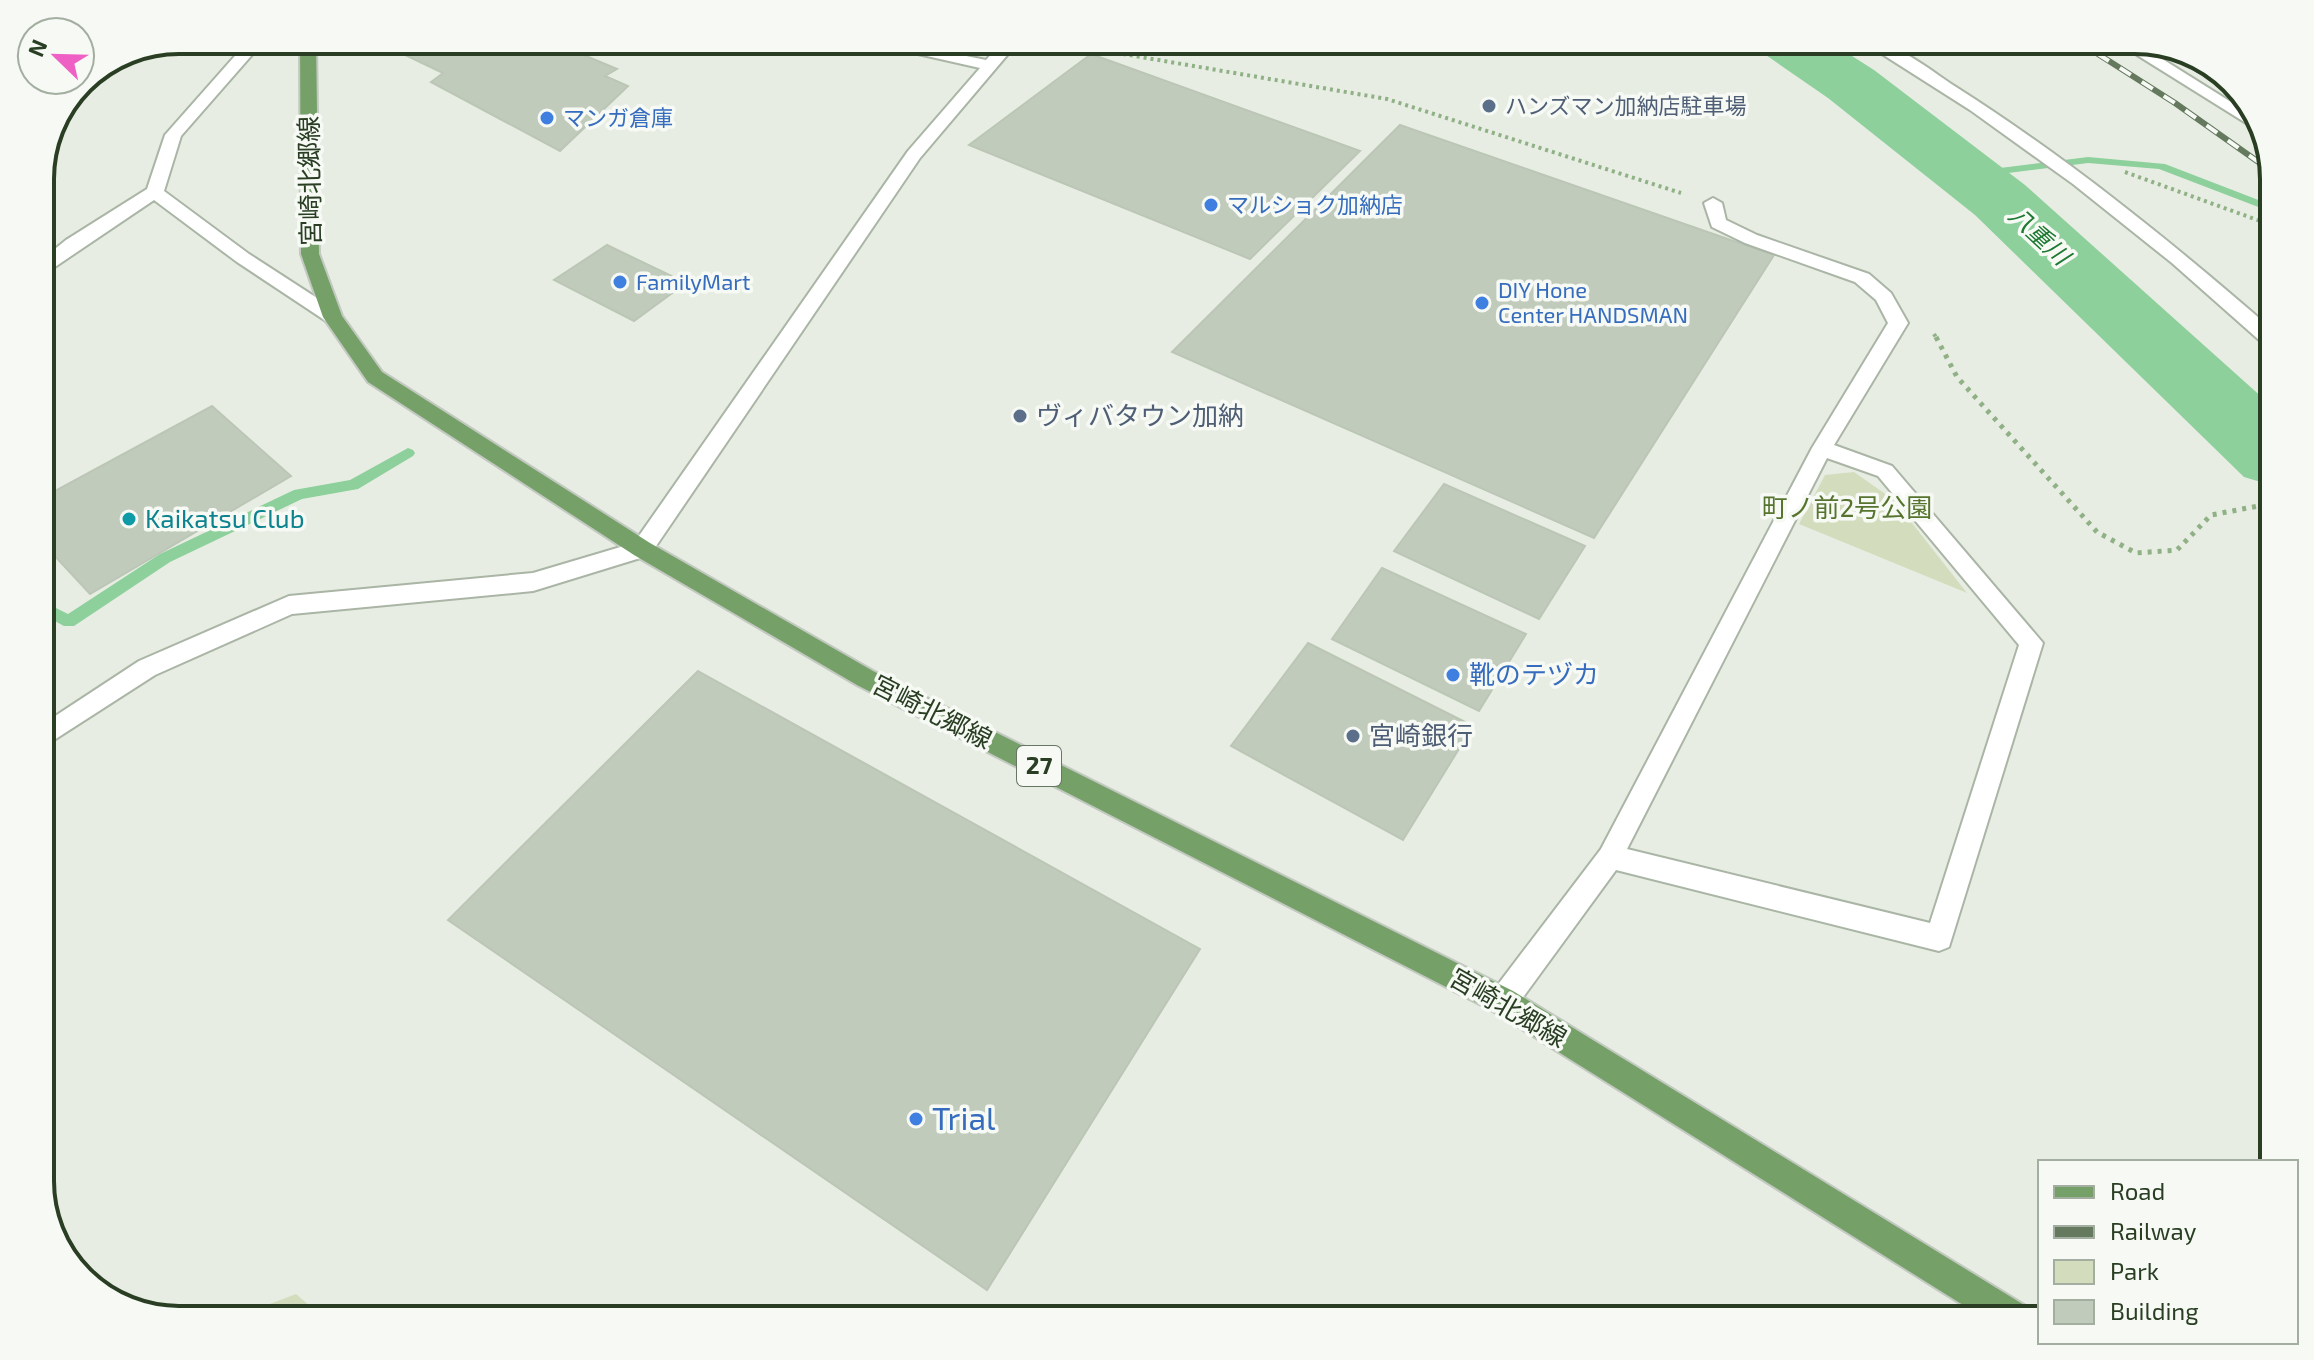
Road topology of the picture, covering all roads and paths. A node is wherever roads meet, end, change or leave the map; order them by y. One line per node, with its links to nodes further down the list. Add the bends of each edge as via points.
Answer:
1 (245, 54): 11 (street, via 173,135)
2 (308, 54): 17 (main road, 宮崎北郷線 / 27, via 310,254)
3 (933, 54): 8 (street)
4 (998, 54): 8 (street)
5 (1124, 54): 12 (path, via 1387,99)
6 (1892, 54): 10 (street, via 1957,91)
7 (2144, 55): 9 (street)
8 (987, 65): 22 (street, via 914,155)
9 (2243, 116)
10 (2073, 176): 13 (path, via 2131,171); 19 (street)
11 (155, 192): 14 (street); 17 (street)
12 (1713, 203): 20 (street, via 1718,223 1862,278 1884,297 1898,323)
13 (2260, 221)
14 (72, 244): 15 (street); 16 (street)
15 (54, 247)
16 (54, 259)
17 (333, 317): 22 (main road, 宮崎北郷線 / 27, via 375,377)
18 (1931, 323): 21 (path, via 1957,377 2097,532 2136,553 2177,550 2211,515)
19 (2260, 329)
20 (1822, 448): 24 (street); 24 (street, via 1885,471 2031,643 1939,938)
21 (2260, 506)
22 (642, 549): 23 (street, via 533,582 289,605 147,668); 25 (main road, 宮崎北郷線 / 27, via 865,678)
23 (54, 730)
24 (1610, 857): 25 (street)
25 (1503, 1001): 26 (main road, 宮崎北郷線 / 27)
26 (1994, 1306)

